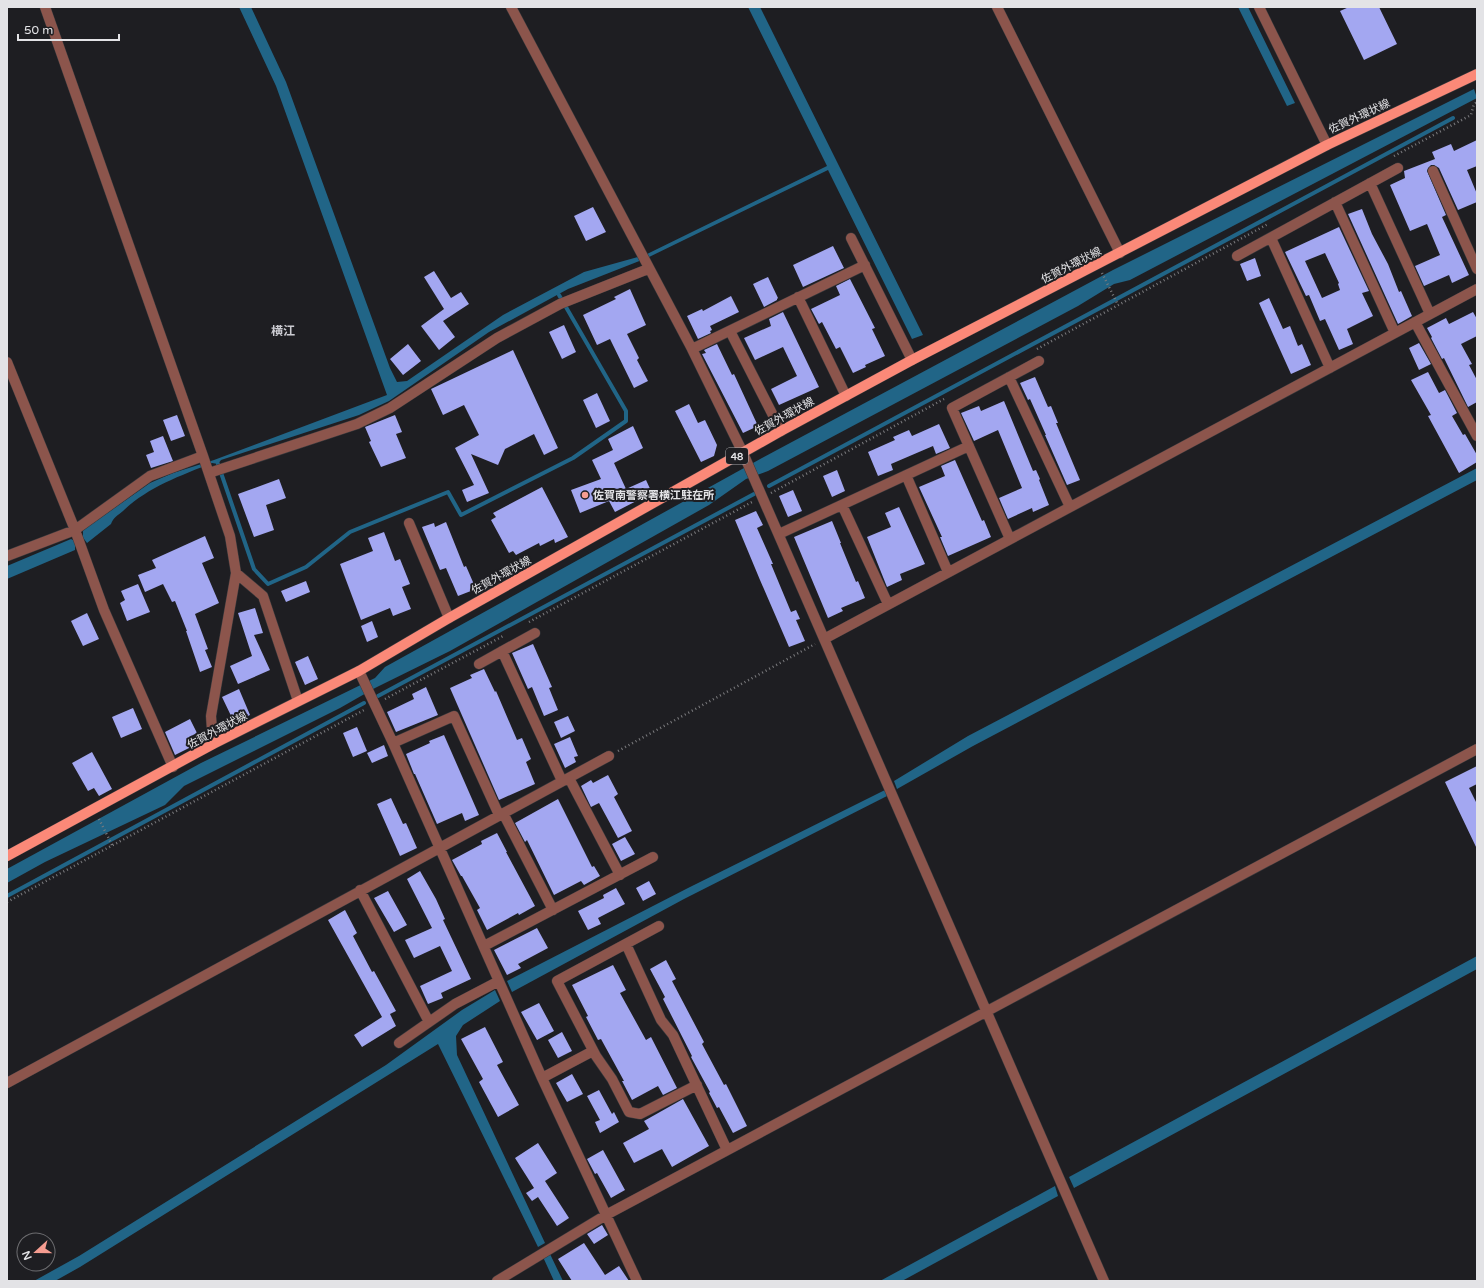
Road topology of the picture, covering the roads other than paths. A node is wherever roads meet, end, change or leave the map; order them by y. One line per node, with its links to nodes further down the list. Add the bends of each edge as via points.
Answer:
1 (45, 7): 35 (street)
2 (511, 7): 16 (street)
3 (997, 7): 13 (street)
4 (1259, 7): 6 (street)
5 (1477, 74): 6 (main road, 佐賀外環状線 / 48)
6 (1327, 145): 13 (main road, 佐賀外環状線 / 48)
7 (1398, 168): 9 (street)
8 (1433, 171): 17 (street)
9 (1370, 183): 10 (street); 20 (street)
10 (1335, 202): 12 (street); 23 (street)
11 (851, 238): 15 (street)
12 (1271, 238): 14 (street); 28 (street)
13 (1120, 253): 25 (main road, 佐賀外環状線 / 48)
14 (1237, 256)
15 (865, 265): 19 (street); 25 (street)
16 (647, 266): 24 (street); 36 (street, via 564,302 497,338 390,408 358,424)
17 (1477, 269)
18 (1477, 289): 20 (street)
19 (798, 298): 22 (street); 30 (street)
20 (1430, 314): 21 (street)
21 (1415, 322): 23 (street); 32 (street)
22 (730, 331): 24 (street); 31 (street)
23 (1395, 333): 28 (street)
24 (692, 350): 34 (street)
25 (912, 360): 30 (main road, 佐賀外環状線 / 48)
26 (1039, 361): 29 (street)
27 (7, 362): 42 (street)
28 (1330, 368): 39 (street)
29 (1009, 377): 33 (street, via 952,408); 39 (street)
30 (846, 396): 31 (main road, 佐賀外環状線 / 48)
31 (781, 431): 34 (main road, 佐賀外環状線 / 48)
32 (1477, 436)
33 (969, 446): 37 (street); 43 (street)
34 (744, 455): 41 (street); 48 (main road, 佐賀外環状線 / 48)
35 (203, 456): 36 (street); 42 (street, via 150,476)
36 (216, 470): 45 (street)
37 (906, 476): 38 (street); 46 (street)
38 (842, 505): 41 (street); 47 (street)
39 (1070, 507): 43 (street)
40 (409, 523): 48 (street)
41 (779, 534): 50 (street)
42 (78, 537): 44 (street); 59 (street, via 104,610)
43 (1010, 539): 46 (street)
44 (7, 556)
45 (236, 572): 54 (street, via 263,596); 56 (street, via 211,716)
46 (948, 572): 47 (street)
47 (888, 604): 50 (street)
48 (449, 618): 53 (main road, 佐賀外環状線 / 48)
49 (535, 633): 51 (street)
50 (824, 639): 72 (street)
51 (502, 651): 52 (street); 60 (street)
52 (479, 664)
53 (361, 675): 54 (main road, 佐賀外環状線 / 48); 55 (street)
54 (298, 701): 56 (main road, 佐賀外環状線 / 48)
55 (393, 743): 61 (street, via 454,716); 62 (street)
56 (213, 744): 59 (main road, 佐賀外環状線 / 48)
57 (1477, 748): 72 (street)
58 (609, 756): 60 (street)
59 (173, 767): 63 (main road, 佐賀外環状線 / 48)
60 (566, 780): 61 (street); 65 (street)
61 (501, 814): 62 (street); 67 (street)
62 (440, 848): 66 (street); 70 (street)
63 (7, 856)
64 (653, 857): 65 (street)
65 (620, 875): 67 (street)
66 (360, 890): 73 (street); 77 (street)
67 (553, 910): 70 (street)
68 (659, 926): 69 (street)
69 (626, 944): 75 (street, via 557,981); 78 (street, via 661,1020 673,1035)
70 (484, 946): 71 (street)
71 (499, 981): 73 (street, via 455,1004); 76 (street)
72 (987, 1010): 79 (street); 83 (street)
73 (428, 1022): 74 (street)
74 (398, 1043)
75 (593, 1051): 76 (street); 78 (street, via 612,1079 629,1112 640,1114)
76 (542, 1078): 80 (street)
77 (7, 1083)
78 (697, 1085): 79 (street)
79 (726, 1150): 80 (street)
80 (606, 1215): 81 (street); 82 (street)
81 (504, 1279)
82 (636, 1281)
83 (1104, 1281)

